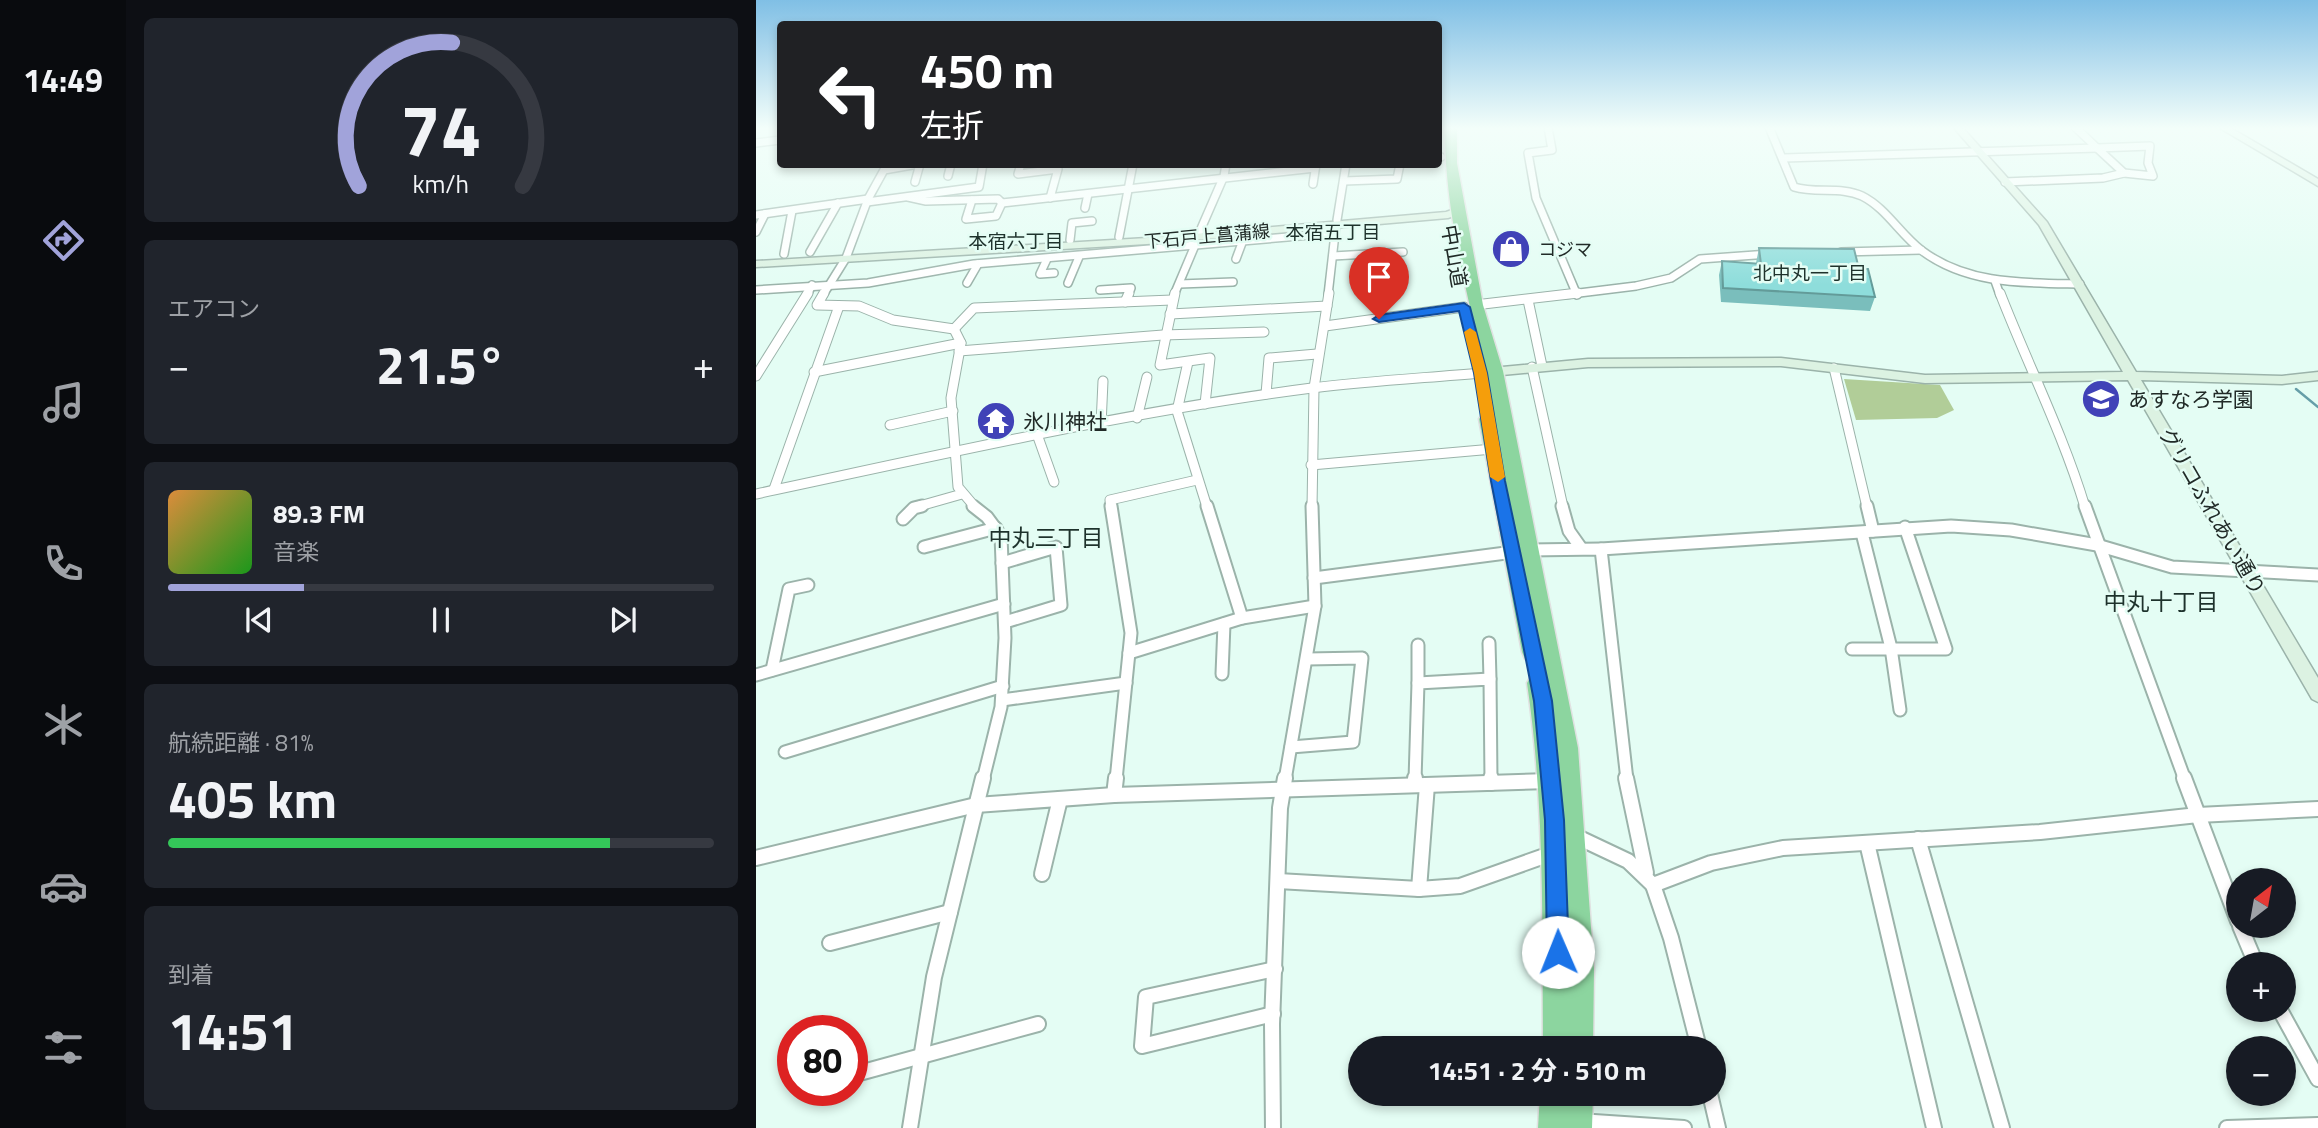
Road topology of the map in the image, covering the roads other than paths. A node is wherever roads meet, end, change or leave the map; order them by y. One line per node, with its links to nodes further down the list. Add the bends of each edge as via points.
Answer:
1 (879, 180): 22 (street)
2 (980, 180): 20 (street, via 979,187)
3 (1055, 180): 21 (street)
4 (1131, 180): 18 (street)
5 (1195, 180): 18 (street)
6 (1222, 180): 34 (street)
7 (1313, 180): 17 (street)
8 (1380, 180): 15 (street)
9 (1444, 180): 28 (highway, 中山道)
10 (1451, 180): 28 (highway, 中山道)
11 (1533, 180): 65 (street, via 1536,198)
12 (1791, 180): 38 (street, via 1802,191 1848,191 1863,196)
13 (2003, 180): 16 (street, グリコふれあい通り)
14 (2063, 180): 16 (street)
15 (1343, 181): 32 (street)
16 (2005, 182): 61 (street, グリコふれあい通り, via 2043,224)
17 (1313, 184)
18 (1130, 188): 19 (street); 37 (street)
19 (1088, 194): 21 (street); 26 (street)
20 (908, 197): 22 (street); 23 (street)
21 (1049, 198): 25 (street)
22 (868, 200): 24 (street); 43 (street)
23 (972, 200): 25 (street, via 998,199); 25 (street, via 966,219 996,216)
24 (838, 203): 27 (street); 39 (street)
25 (1002, 203)
26 (1085, 208)
27 (792, 211): 29 (street); 42 (street)
28 (1451, 212): 32 (street, 下石戸上菖蒲線); 71 (highway, 中山道)
29 (765, 214): 30 (street); 33 (street)
30 (756, 215)
31 (1092, 221): 35 (street, via 1072,223)
32 (1336, 226): 34 (street, 下石戸上菖蒲線); 36 (street); 46 (street)
33 (756, 232)
34 (1198, 238): 36 (street); 37 (street, 下石戸上菖蒲線); 60 (street)
35 (1070, 240): 37 (street, 下石戸上菖蒲線); 43 (street, 下石戸上菖蒲線)
36 (1242, 243): 49 (street)
37 (1119, 244): 43 (street, 下石戸上菖蒲線); 47 (street)
38 (1921, 250): 41 (street); 54 (street, via 1948,269)
39 (810, 252): 42 (street, 下石戸上菖蒲線); 43 (street, 下石戸上菖蒲線)
40 (1403, 252): 46 (street)
41 (1828, 253)
42 (785, 254): 45 (street, 下石戸上菖蒲線)
43 (847, 254): 50 (street, 下石戸上菖蒲線); 56 (street)
44 (1775, 254): 65 (street, via 1700,259 1671,278)
45 (756, 256)
46 (1333, 256): 70 (street)
47 (1079, 257): 48 (street); 58 (street)
48 (1047, 259): 51 (street); 53 (street, via 1040,274)
49 (1236, 259)
50 (756, 264)
51 (978, 264): 52 (street); 57 (street)
52 (939, 271): 56 (street, via 868,283); 59 (street)
53 (1054, 273)
54 (1995, 281): 61 (street); 92 (street)
55 (1233, 282): 60 (street)
56 (831, 283): 62 (street); 69 (street, via 817,305)
57 (967, 283)
58 (1068, 283)
59 (936, 284)
60 (1180, 284): 66 (street)
61 (2080, 284): 91 (street, グリコふれあい通り)
62 (812, 285): 63 (street); 81 (street)
63 (756, 290)
64 (1100, 290): 68 (street, via 1131,288)
65 (1577, 295): 67 (street)
66 (1171, 300): 68 (street); 73 (street)
67 (1528, 300): 71 (street); 84 (street)
68 (1125, 302): 75 (street, via 974,308)
69 (839, 306): 75 (street, via 859,306 893,320); 86 (street)
70 (1327, 306): 72 (street); 74 (street)
71 (1470, 306): 74 (street); 87 (highway, 中山道)
72 (1246, 310): 73 (street); 77 (street)
73 (1170, 314): 78 (street)
74 (1325, 326): 80 (street)
75 (954, 329): 79 (street)
76 (1264, 332): 77 (street)
77 (1239, 333): 78 (street)
78 (1163, 335): 79 (street); 83 (street, via 1160,365)
79 (960, 347): 86 (street); 97 (street, via 951,383)
80 (1317, 354): 94 (street); 95 (street, via 1269,358)
81 (767, 360): 82 (street); 88 (street)
82 (756, 361)
83 (1188, 362): 96 (street, via 1210,358); 98 (street)
84 (1537, 367): 85 (street, via 1782,362); 87 (street); 117 (street, via 1560,497 1569,531)
85 (1834, 368): 92 (street, via 1925,379); 114 (street)
86 (814, 372): 108 (street)
87 (1487, 372): 94 (street); 103 (highway, 中山道); 119 (highway, 中山道)
88 (756, 376)
89 (2318, 376): 91 (street, via 2282,380)
90 (1147, 377): 99 (street)
91 (2134, 377): 92 (street); 121 (street, グリコふれあい通り)
92 (2033, 379): 115 (street, via 2068,451)
93 (1103, 381): 101 (street)
94 (1314, 388): 95 (street); 105 (street)
95 (1266, 394): 96 (street)
96 (1205, 404): 98 (street)
97 (953, 411): 100 (street); 104 (street)
98 (1177, 411): 99 (street); 106 (street)
99 (1138, 418): 101 (street)
100 (890, 425)
101 (1101, 425): 102 (street)
102 (1038, 437): 104 (street); 107 (street)
103 (1493, 449): 105 (street); 119 (highway, 中山道)
104 (957, 451): 108 (street); 110 (street)
105 (1311, 465): 123 (street)
106 (1197, 480): 127 (street); 134 (street, via 1110,500 1131,633)
107 (1054, 482)
108 (774, 489): 109 (street)
109 (756, 494)
110 (962, 494): 111 (street, via 914,508); 113 (street)
111 (903, 519)
112 (1905, 527): 114 (street); 115 (street, via 2011,530); 132 (street, via 1946,649)
113 (996, 528): 116 (street); 120 (street, via 1001,536)
114 (1867, 532): 118 (street); 132 (street)
115 (2096, 545): 121 (street, via 2172,567); 155 (street)
116 (924, 547)
117 (1581, 548): 118 (street); 119 (street)
118 (1601, 549): 161 (street, via 1629,802)
119 (1521, 551): 123 (street); 147 (highway, 中山道); 157 (highway, 中山道, via 1566,748)
120 (1002, 563): 125 (street); 128 (street, via 1056,547 1061,605)
121 (2249, 573): 122 (street); 143 (street, グリコふれあい通り)
122 (2318, 575)
123 (1314, 578): 126 (street)
124 (808, 585): 136 (street, via 789,589)
125 (1004, 604): 128 (street); 136 (street)
126 (1315, 606): 127 (street); 135 (street)
127 (1241, 618): 129 (street)
128 (1005, 622): 142 (street)
129 (1224, 624): 134 (street); 137 (street)
130 (1489, 643): 139 (street)
131 (1418, 645): 140 (street)
132 (1891, 648): 133 (street, via 1882,652); 144 (street)
133 (1852, 649)
134 (1129, 653): 141 (street)
135 (1307, 659): 145 (street); 145 (street, via 1362,658 1353,741)
136 (772, 670): 138 (street)
137 (1222, 674)
138 (756, 675)
139 (1490, 679): 140 (street); 148 (street)
140 (1418, 683): 149 (street)
141 (1126, 684): 142 (street); 151 (street)
142 (1002, 693): 146 (street); 153 (street)
143 (2318, 694)
144 (1900, 710)
145 (1291, 747): 150 (street)
146 (785, 752)
147 (1552, 781): 148 (street); 157 (highway, 中山道)
148 (1491, 783): 149 (street)
149 (1421, 785): 150 (street); 163 (street)
150 (1285, 790): 151 (street); 162 (street, via 1280,808)
151 (1114, 795): 152 (street)
152 (1060, 799): 153 (street); 160 (street)
153 (976, 805): 159 (street); 165 (street)
154 (2318, 809): 155 (street)
155 (2198, 815): 156 (street); 164 (street)
156 (1918, 839): 158 (street); 185 (street)
157 (1564, 843): 161 (street, via 1601,846); 163 (street, via 1460,886); 171 (highway, 中山道); 172 (highway, 中山道, via 1579,969)
158 (1867, 843): 161 (street, via 1783,848); 184 (street)
159 (756, 858)
160 (1042, 874)
161 (1650, 879): 173 (street, via 1671,938)
162 (1278, 881): 163 (street); 167 (street)
163 (1419, 889)
164 (2226, 889)
165 (950, 912): 166 (street); 174 (street)
166 (830, 943)
167 (1275, 969): 168 (street); 168 (street, via 1146,997 1142,1046)
168 (1273, 1014): 181 (street)
169 (2287, 1022): 176 (street)
170 (1038, 1024): 174 (street)
171 (1558, 1036)
172 (1578, 1036)
173 (1696, 1036)
174 (922, 1058): 175 (street); 180 (street)
175 (868, 1071)
176 (2318, 1079)
177 (1713, 1106): 183 (street)
178 (1571, 1118): 182 (street)
179 (2318, 1125): 186 (street)
180 (909, 1128)
181 (1273, 1128)
182 (1684, 1128)
183 (1718, 1128)
184 (1934, 1128)
185 (2002, 1128)
186 (2227, 1128)

